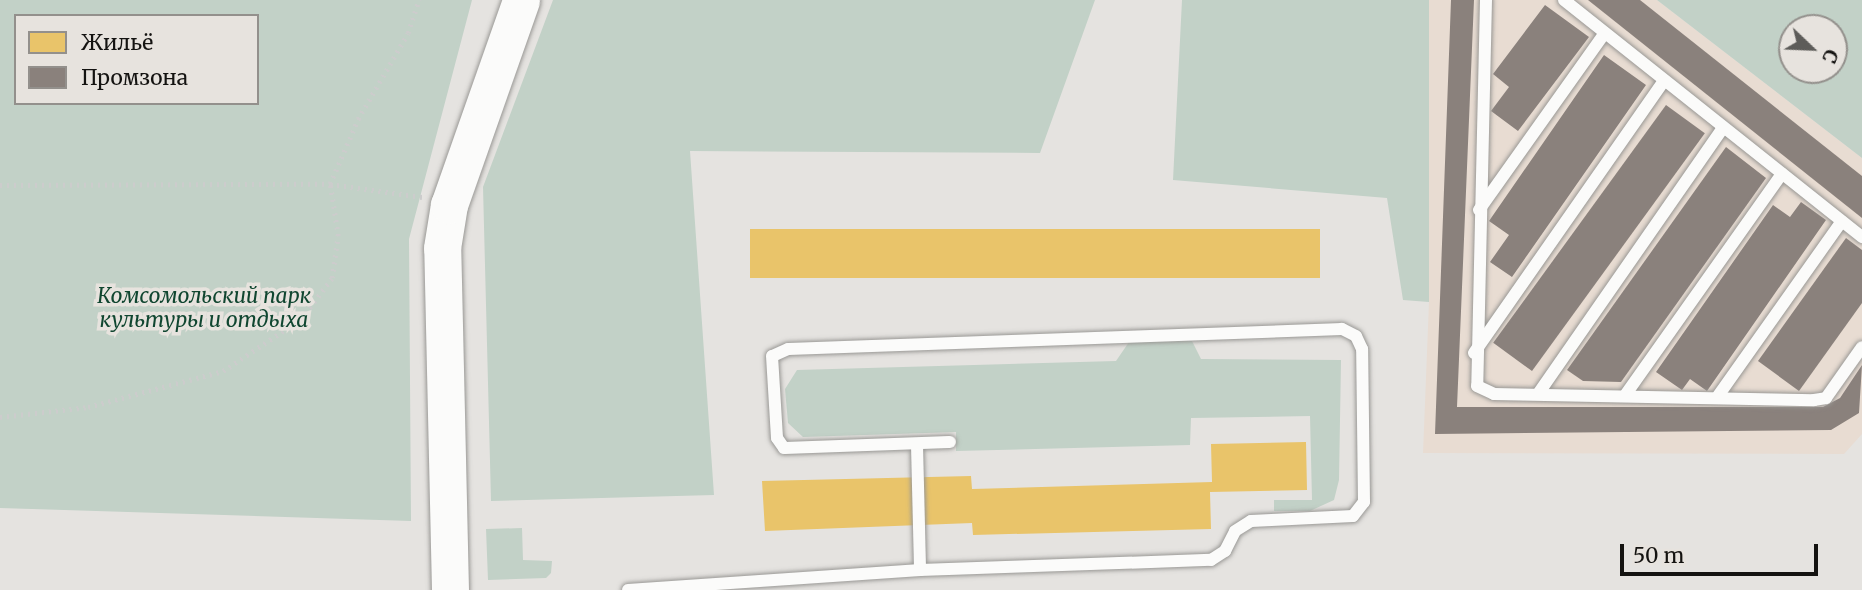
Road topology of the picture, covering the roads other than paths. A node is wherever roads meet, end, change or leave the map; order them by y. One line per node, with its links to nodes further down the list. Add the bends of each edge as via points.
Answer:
1 (521, 0): 19 (street, via 449,205 442,248)
2 (1486, 0): 8 (lane)
3 (1564, 0): 4 (lane)
4 (1605, 33): 5 (lane); 8 (lane)
5 (1664, 82): 6 (lane); 12 (lane)
6 (1723, 129): 7 (lane); 13 (lane)
7 (1782, 174): 9 (lane); 14 (lane)
8 (1478, 211): 12 (lane)
9 (1842, 221): 10 (lane); 15 (lane)
10 (1862, 237)
11 (1862, 347): 15 (lane, via 1826,398)
12 (1474, 353): 13 (lane, via 1473,380 1481,389)
13 (1538, 394): 14 (lane)
14 (1626, 394): 15 (lane)
15 (1718, 396)
16 (950, 442): 17 (lane)
17 (917, 444): 18 (lane); 18 (lane, via 781,447 772,356 788,348 1342,329 1356,336 1362,349 1364,502 1353,516 1251,522 1235,531 1225,551 1211,560)
18 (920, 570): 20 (lane)
19 (450, 590)
20 (628, 590)

